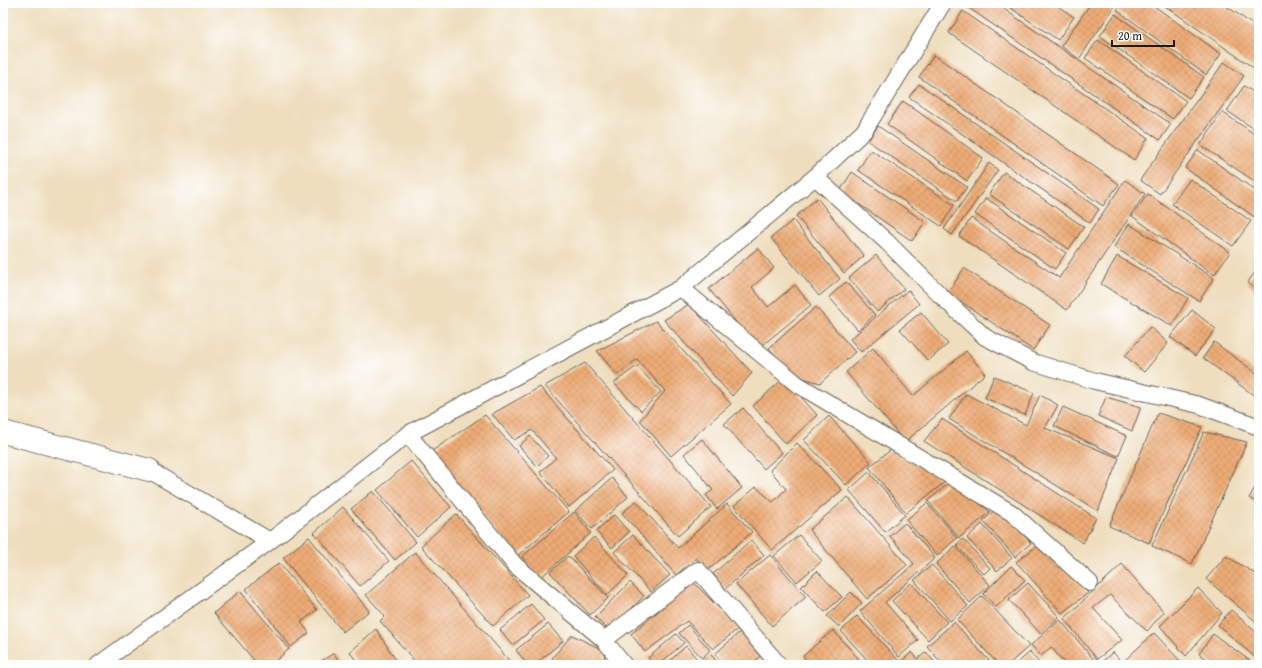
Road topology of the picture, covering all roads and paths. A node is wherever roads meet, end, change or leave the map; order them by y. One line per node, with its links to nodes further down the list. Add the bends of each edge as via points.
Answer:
1 (943, 3): 2 (street, via 864,132)
2 (814, 177): 3 (street); 4 (street, via 887,242 985,337 1033,362 1095,381 1199,405)
3 (681, 288): 6 (street); 9 (street, via 797,384 1012,513)
4 (1259, 427)
5 (3, 432): 7 (main road)
6 (408, 434): 8 (street); 10 (street, via 515,565)
7 (149, 470): 8 (street)
8 (270, 540): 11 (street)
9 (1090, 583)
10 (604, 640): 12 (street); 13 (street, via 698,570)
11 (98, 665)
12 (624, 665)
13 (779, 665)

